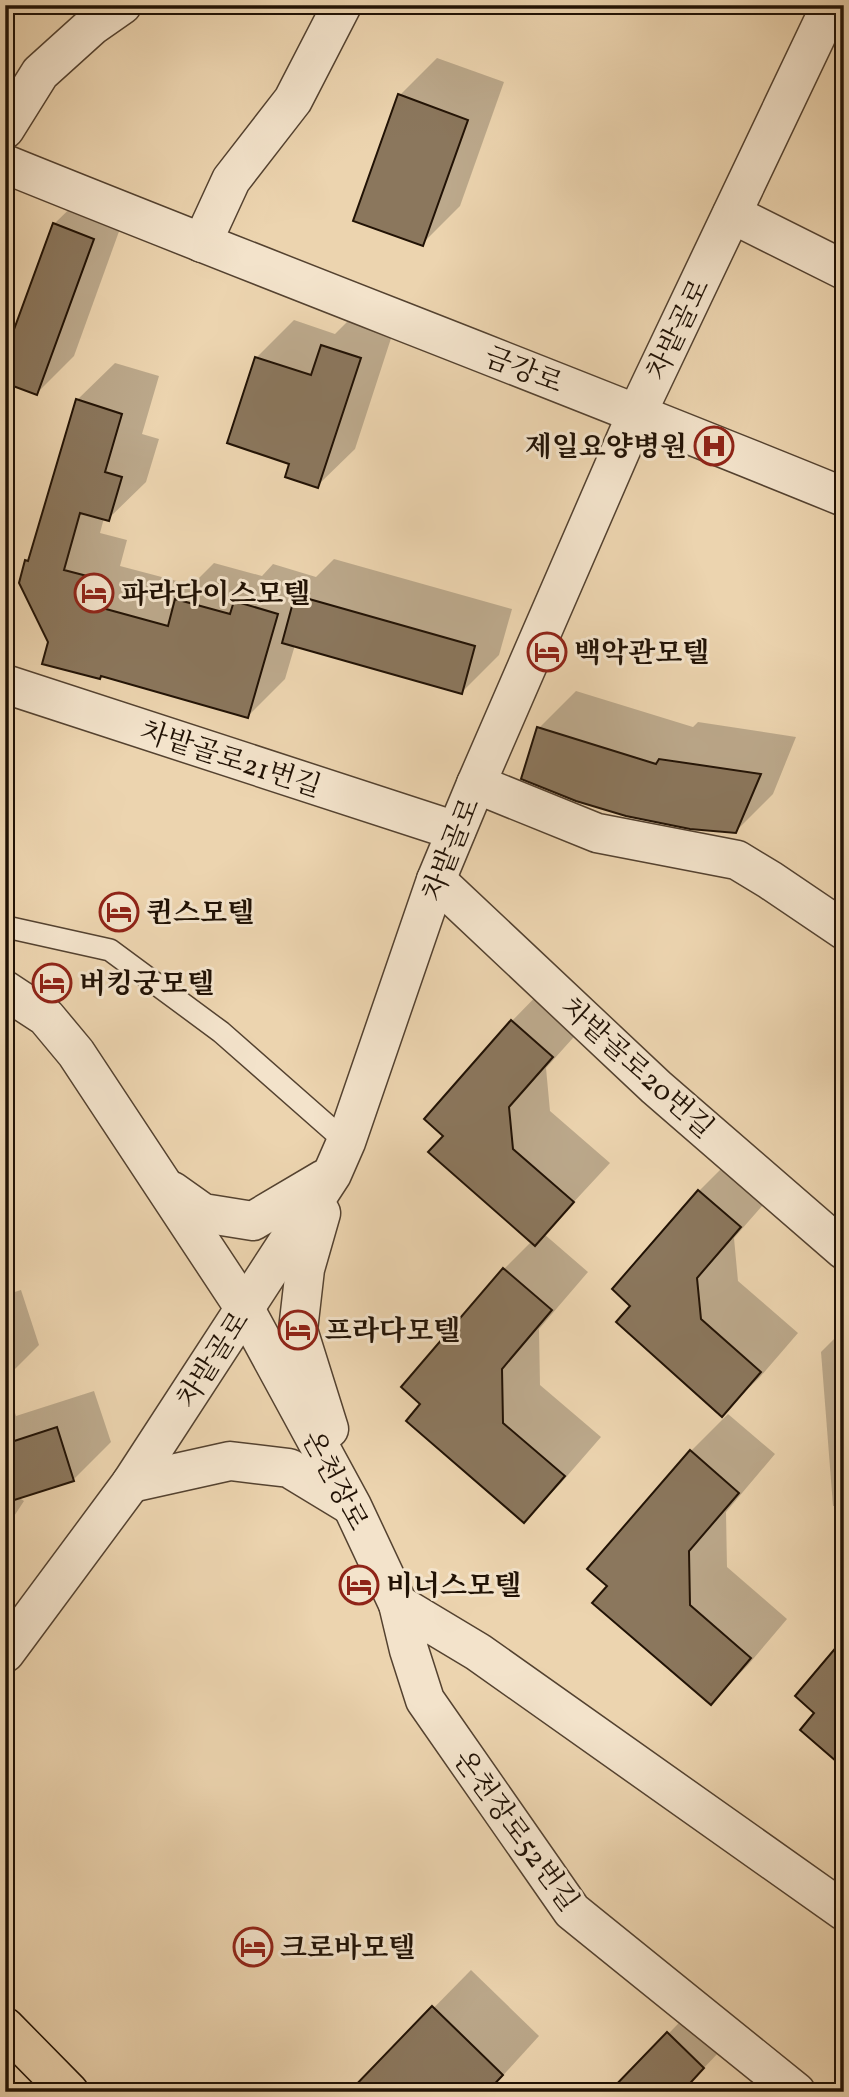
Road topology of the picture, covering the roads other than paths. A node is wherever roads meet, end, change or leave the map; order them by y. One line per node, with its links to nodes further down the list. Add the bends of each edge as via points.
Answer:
1 (122, 5): 4 (street, via 40,73)
2 (342, 5): 7 (street, via 293,100 231,180)
3 (829, 6): 6 (street, 차밭골로)
4 (5, 129)
5 (5, 164): 7 (street, 금강로)
6 (732, 214): 8 (street); 9 (street, 차밭골로)
7 (202, 243): 9 (street, 금강로)
8 (844, 270)
9 (637, 412): 10 (street, 금강로); 12 (street, 차밭골로)
10 (844, 497)
11 (5, 684): 13 (street, 차밭골로21번길)
12 (476, 784): 13 (street, 차밭골로); 16 (street, via 597,833 737,860)
13 (456, 831): 14 (street, 차밭골로)
14 (436, 880): 18 (street, 차밭골로); 20 (street, 차밭골로20번길, via 656,1087)
15 (5, 930): 18 (lane, via 110,950 221,1032)
16 (844, 930)
17 (5, 990): 19 (street, 온천장로, via 46,1017 76,1053)
18 (339, 1158): 19 (street, via 253,1221 203,1213); 21 (street, 차밭골로); 23 (street, via 304,1269 298,1330)
19 (165, 1185): 21 (street, 온천장로)
20 (844, 1250)
21 (245, 1309): 22 (street, 차밭골로); 23 (street, 온천장로)
22 (131, 1483): 23 (street, via 230,1461 289,1468); 25 (street, 차밭골로)
23 (352, 1506): 24 (street, 온천장로)
24 (398, 1604): 26 (street, via 478,1652); 28 (street, 온천장로52번길, via 425,1700 572,1911)
25 (5, 1653)
26 (844, 1911)
27 (5, 2026): 29 (main road)
28 (791, 2091)
29 (69, 2092)

